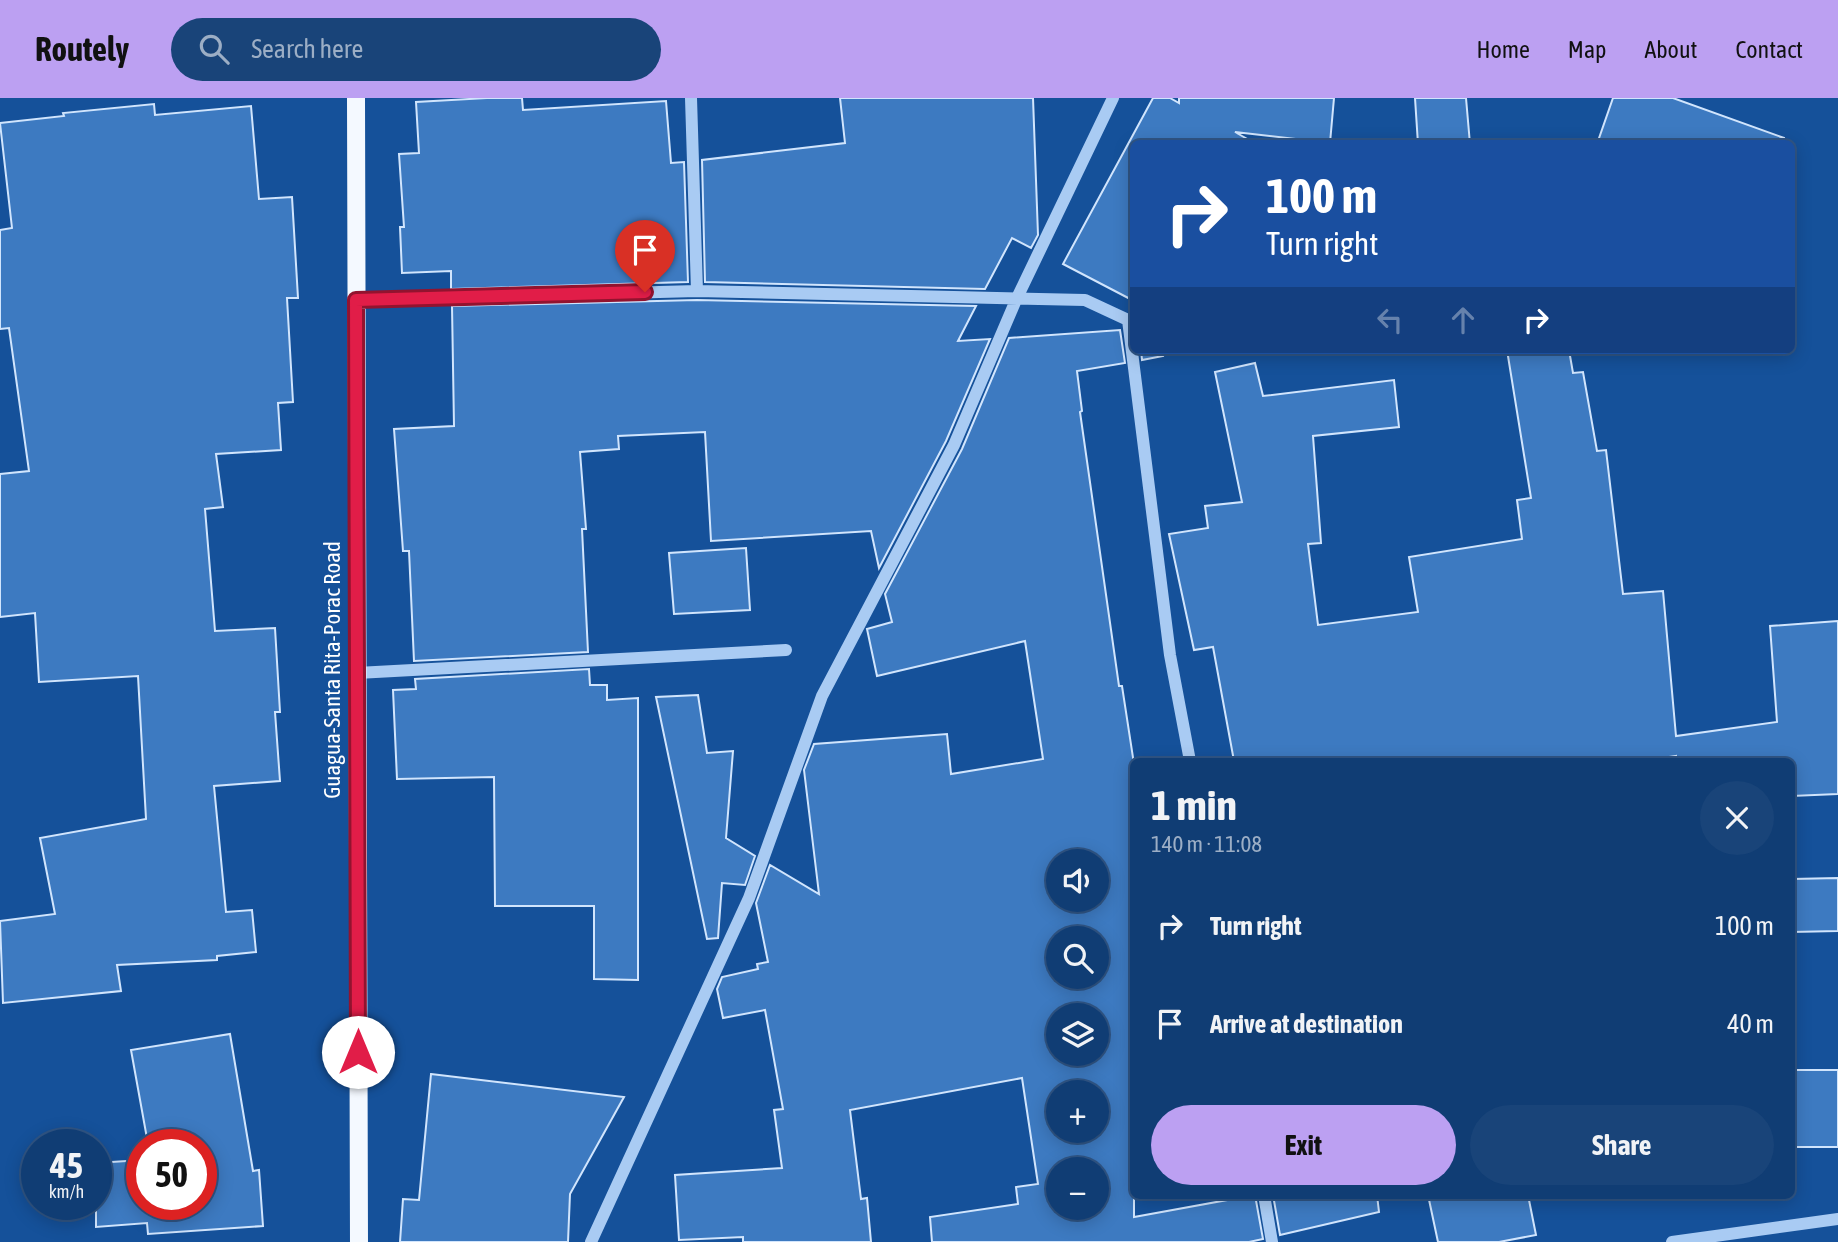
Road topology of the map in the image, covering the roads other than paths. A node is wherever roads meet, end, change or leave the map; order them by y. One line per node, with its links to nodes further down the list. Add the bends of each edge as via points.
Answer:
1 (356, 98): 5 (main road, Guagua-Santa Rita-Porac Road)
2 (691, 98): 4 (street)
3 (1113, 98): 6 (street)
4 (697, 291): 5 (street); 6 (street)
5 (356, 300): 10 (main road, Guagua-Santa Rita-Porac Road)
6 (1016, 300): 7 (street, via 1085,300 1128,320); 15 (street, via 954,445 822,696 749,898)
7 (1130, 336)
8 (1132, 354): 11 (street, via 1170,655)
9 (786, 650): 10 (street)
10 (357, 673): 14 (main road, Guagua-Santa Rita-Porac Road)
11 (1189, 758)
12 (1265, 1199): 16 (street)
13 (1838, 1219): 17 (street)
14 (359, 1242)
15 (591, 1242)
16 (1272, 1242)
17 (1672, 1242)

